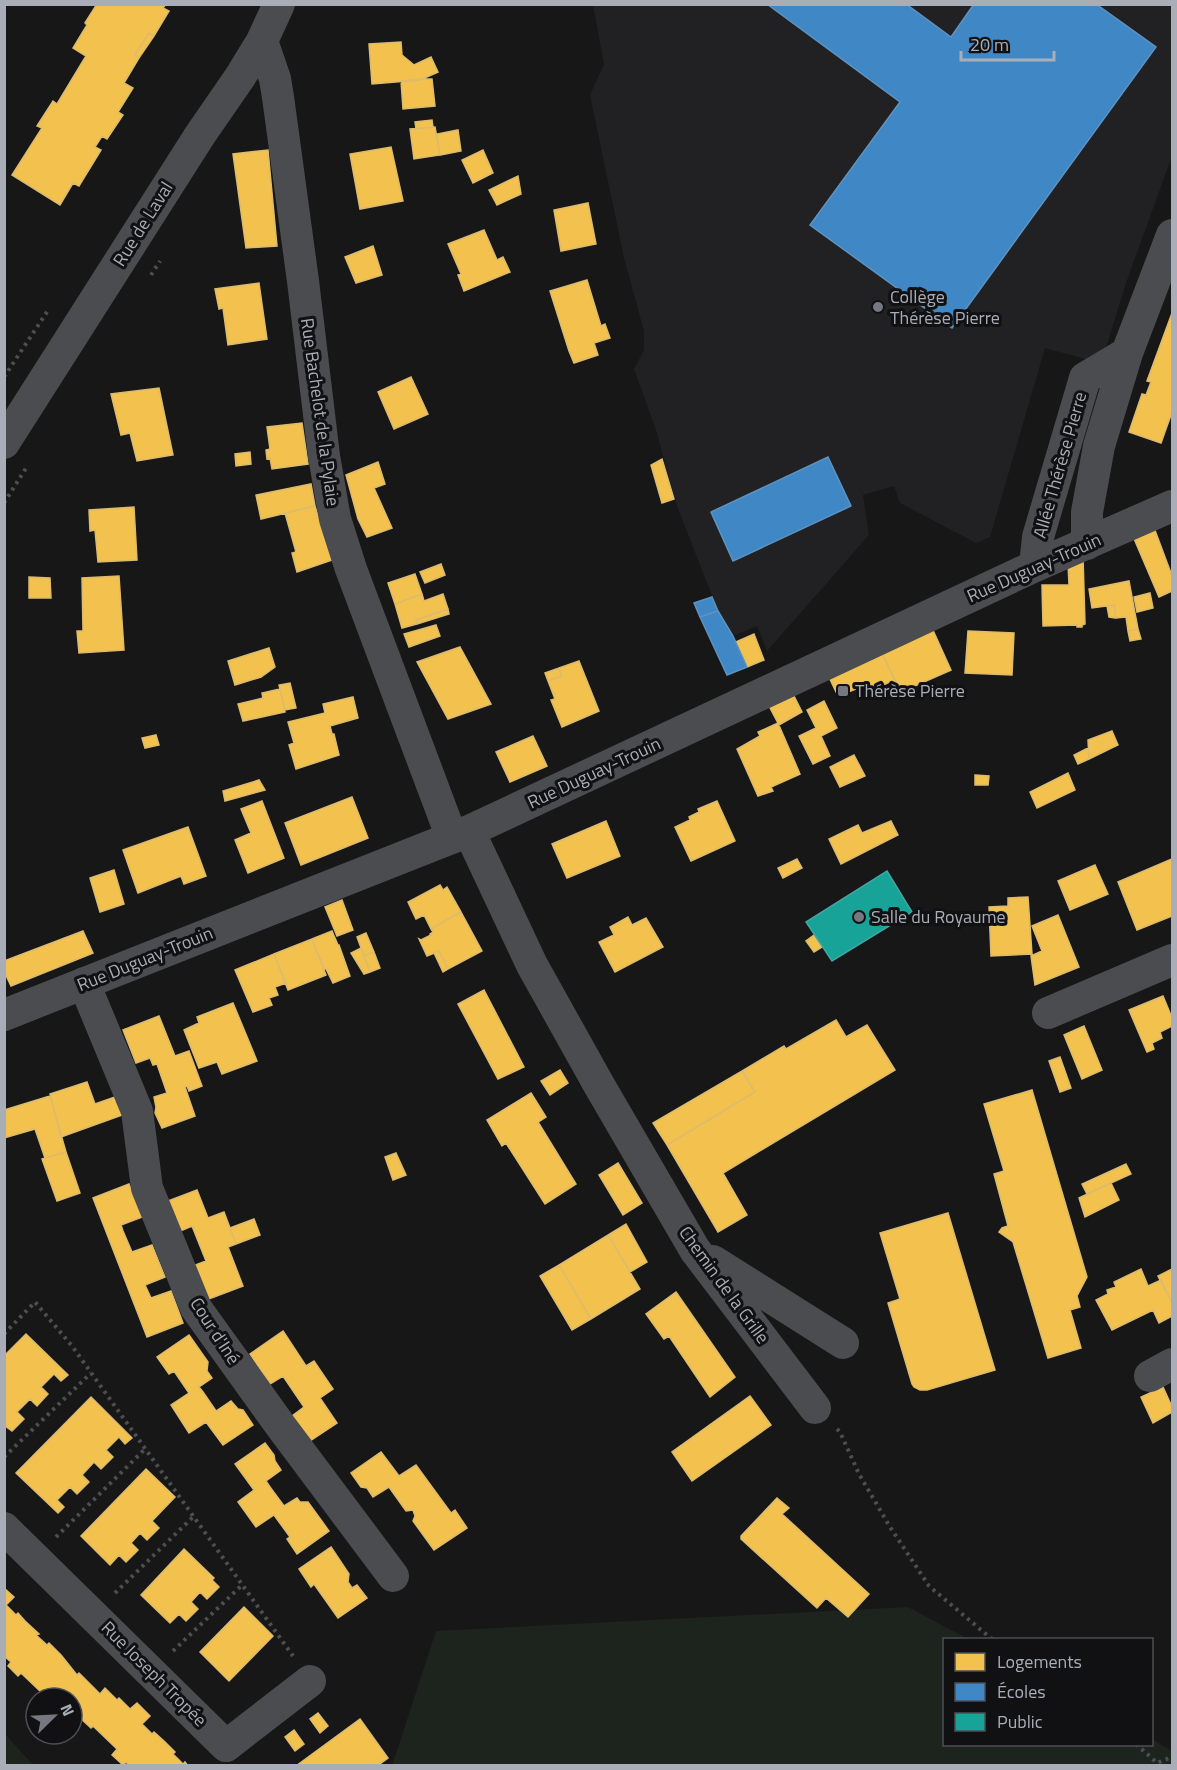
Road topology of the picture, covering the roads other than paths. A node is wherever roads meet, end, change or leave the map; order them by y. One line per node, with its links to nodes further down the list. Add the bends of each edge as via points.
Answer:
1 (279, 4): 3 (street, Rue de Laval)
2 (301, 4): 3 (street)
3 (262, 41): 6 (street, Rue de Laval); 10 (street, Rue Bachelot de la Pylaie, via 278,97 335,519 351,569)
4 (1173, 235): 5 (street, Allée Thérèse Pierre)
5 (1127, 353): 8 (street, Allée Thérèse Pierre, via 1099,446 1087,512); 9 (street, Allée Thérèse Pierre, via 1085,378 1038,537)
6 (4, 443)
7 (1173, 506): 8 (street, Rue Duguay-Trouin)
8 (1087, 544): 9 (street, Rue Duguay-Trouin)
9 (1035, 566): 10 (street, Rue Duguay-Trouin)
10 (460, 835): 12 (street, Rue Duguay-Trouin); 15 (street, Chemin de la Grille, via 598,1085)
11 (1173, 960): 13 (street)
12 (84, 983): 14 (street, Rue Duguay-Trouin); 19 (street, Cour d'Iné, via 137,1111 147,1188 196,1308)
13 (1048, 1013)
14 (4, 1015)
15 (695, 1250): 16 (street); 17 (street, Chemin de la Grille)
16 (843, 1343)
17 (815, 1408)
18 (4, 1528): 20 (street, Rue Joseph Tropée, via 226,1746)
19 (393, 1576)
20 (310, 1681)

